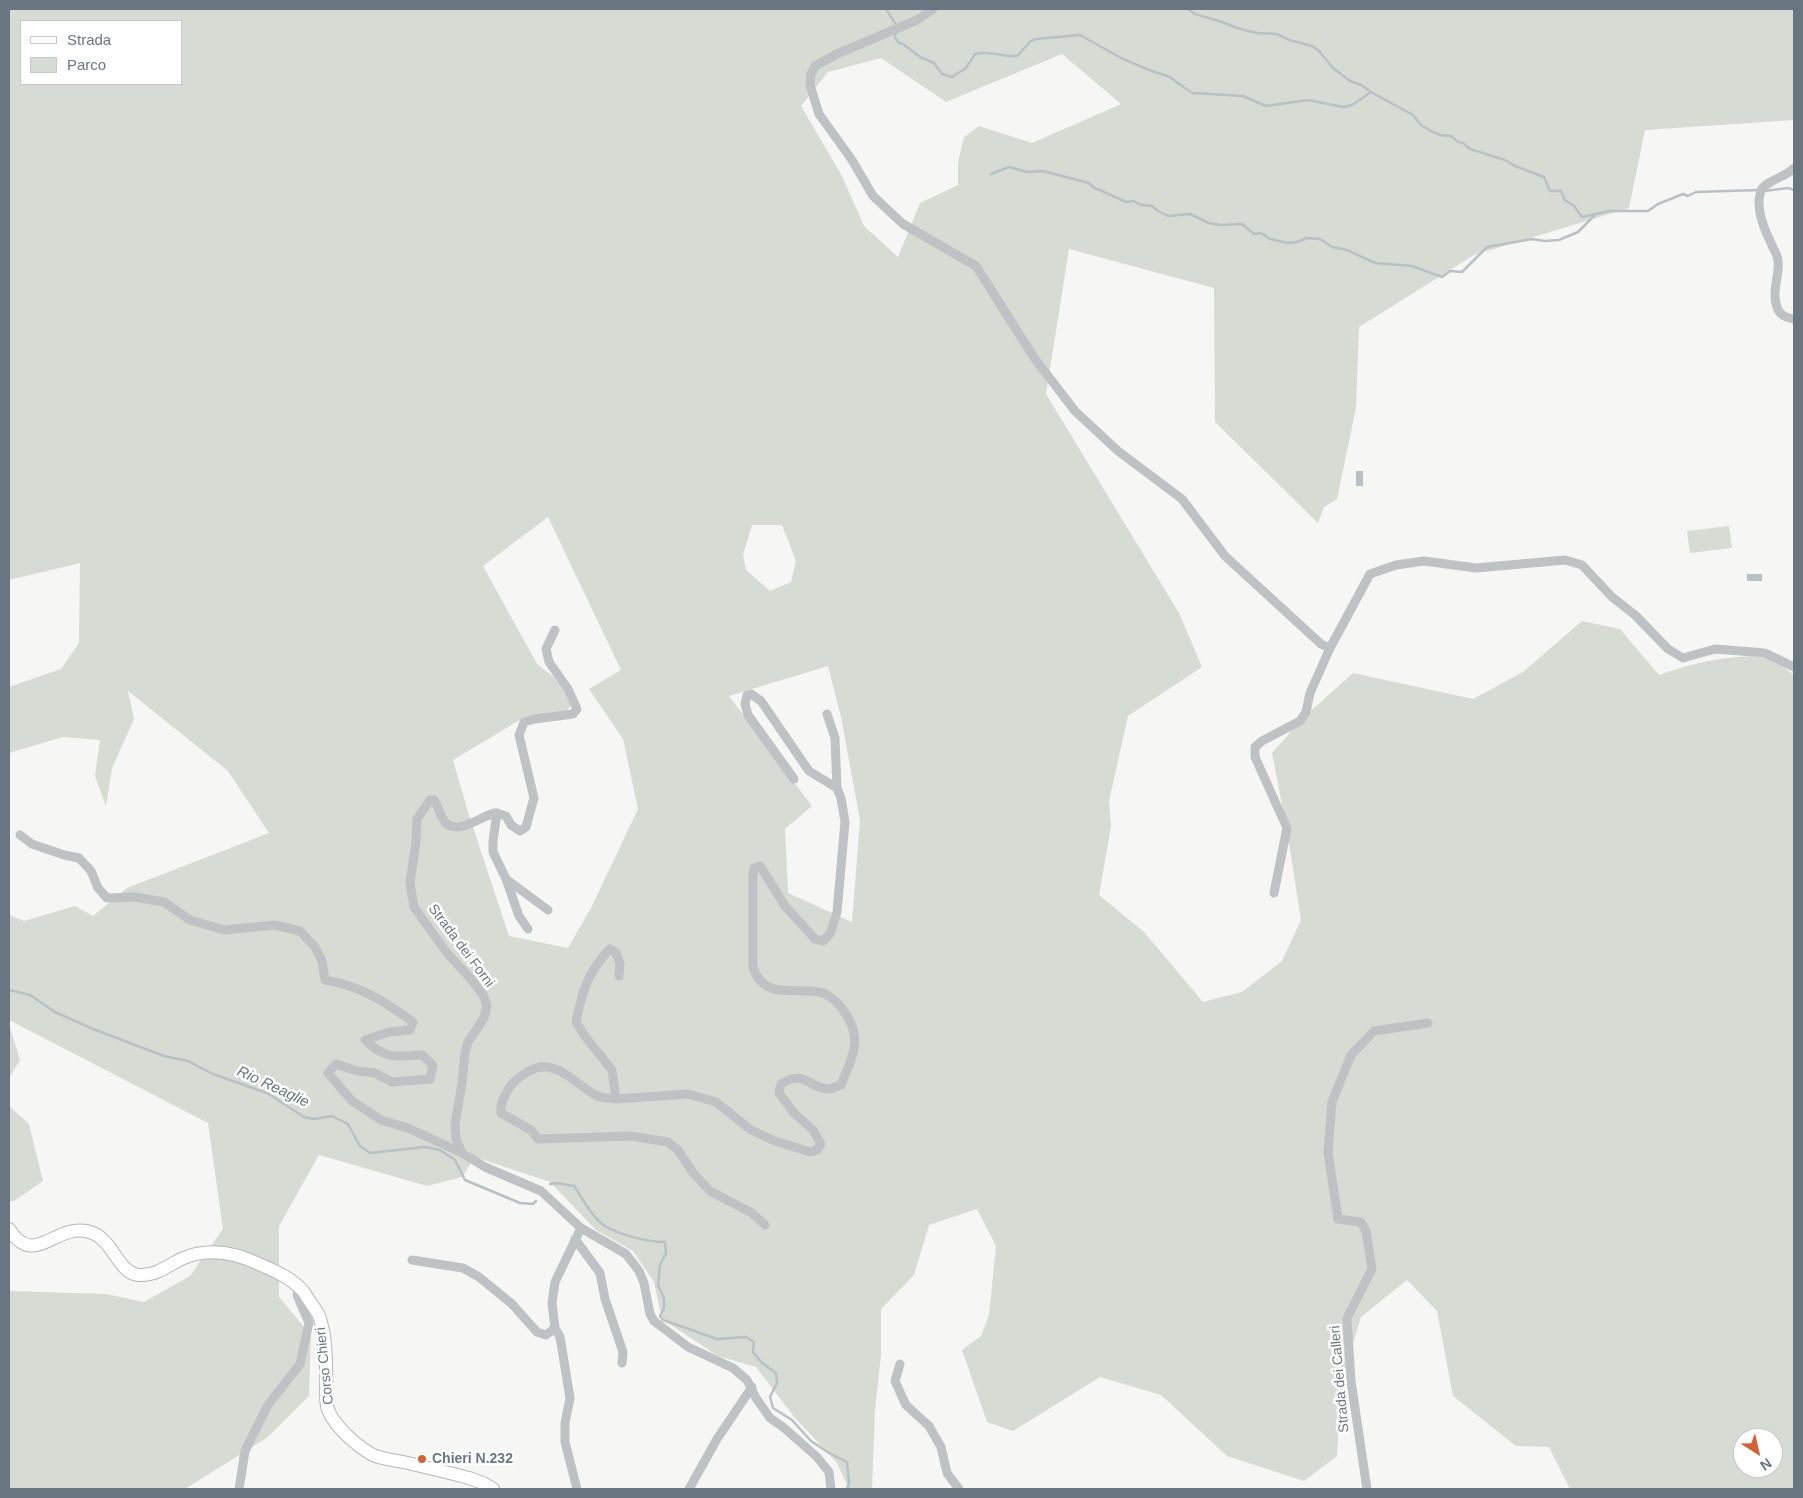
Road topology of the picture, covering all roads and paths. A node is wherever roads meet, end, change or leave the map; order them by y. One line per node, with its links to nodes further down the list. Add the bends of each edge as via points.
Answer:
1 (933, 9): 5 (street, via 917,20 815,66 810,85 819,114 873,196 903,224 976,266 1035,359 1075,411 1118,451 1182,499 1225,556 1321,644)
2 (1794, 168): 3 (street, via 1761,190 1759,207 1778,261 1776,307 1781,314)
3 (1794, 320)
4 (555, 630): 10 (street, via 546,649 549,662 568,688 577,709 573,714 524,722 519,735 534,798 526,828 520,831 506,816)
5 (1330, 648): 6 (street, via 1370,574 1396,565 1424,561 1476,568 1565,560 1582,565 1668,649 1683,658 1715,649 1766,653); 13 (street, via 1300,721 1255,747 1255,757 1287,828)
6 (1794, 667)
7 (827, 714): 9 (street, via 835,738)
8 (794, 779): 9 (street, via 748,715 747,695 761,701 809,770)
9 (837, 788): 18 (street, via 845,822 837,912 830,934 823,940 815,939 785,906 760,866 754,868 753,874 753,967 756,977 778,991 820,992 836,1000 851,1021 856,1038 841,1086 828,1089 800,1078 780,1084 779,1093 786,1104 813,1130 821,1144 817,1150 810,1152 775,1141 751,1130 716,1102 688,1094)
10 (497, 813): 12 (street, via 493,852); 19 (street, Strada dei Forni, via 456,827 448,825 439,814 438,805 430,800 417,818 410,883 414,907 447,954 471,979 487,1005 484,1018 468,1042 465,1054 455,1124 456,1139)
11 (20, 835): 19 (street, via 32,844 79,858 107,898 136,897 164,902 190,920 224,930 275,925 300,931 315,947 322,961 325,980 370,993 413,1022 410,1030 389,1032 365,1040 375,1050 394,1057 422,1054 433,1065 430,1079 392,1082 375,1073 357,1072 336,1064 328,1073 352,1101 381,1120 408,1128)
12 (506, 879): 14 (street); 15 (street, via 519,916)
13 (1274, 894)
14 (548, 910)
15 (528, 929)
16 (619, 976): 18 (street, via 620,963 616,952 610,949 599,960 583,989 576,1022 612,1070)
17 (1428, 1023): 36 (street, Strada dei Calleri, via 1374,1031 1350,1055 1332,1102 1328,1152 1338,1219 1361,1222 1366,1231 1372,1269 1348,1318 1351,1381)
18 (616, 1099): 20 (street, via 599,1097 548,1066 538,1067 519,1078 500,1106 501,1113 531,1130 538,1139 630,1136 668,1142 710,1191 752,1213)
19 (462, 1153): 21 (street, via 484,1167 541,1190)
20 (765, 1225)
21 (581, 1228): 23 (street); 29 (street, via 626,1254 639,1271 654,1321 688,1347 733,1368)
22 (9, 1229): 25 (main road, Corso Chieri, via 16,1240 26,1246 38,1245 71,1231 97,1234 126,1269 141,1275 160,1271 196,1253 236,1254 283,1275)
23 (575, 1239): 26 (street, via 555,1282 552,1303); 27 (street, via 600,1273 623,1352)
24 (412, 1260): 26 (street, via 463,1268 512,1304 537,1332 546,1335)
25 (301, 1288): 30 (street, Corso Chieri, via 297,1295 309,1323 300,1364 268,1405 245,1451); 31 (main road, Corso Chieri, via 319,1316 325,1345 328,1407 343,1431 375,1456 469,1478)
26 (555, 1328): 32 (street, via 560,1337 570,1398 565,1423 566,1442)
27 (622, 1363)
28 (900, 1364): 35 (street, via 895,1381 906,1405 929,1426 941,1447 947,1473)
29 (752, 1387): 33 (street); 34 (street, via 770,1418 817,1457 829,1472)
30 (239, 1489)
31 (493, 1489)
32 (577, 1489)
33 (689, 1489)
34 (832, 1489)
35 (959, 1489)
36 (1367, 1489)

